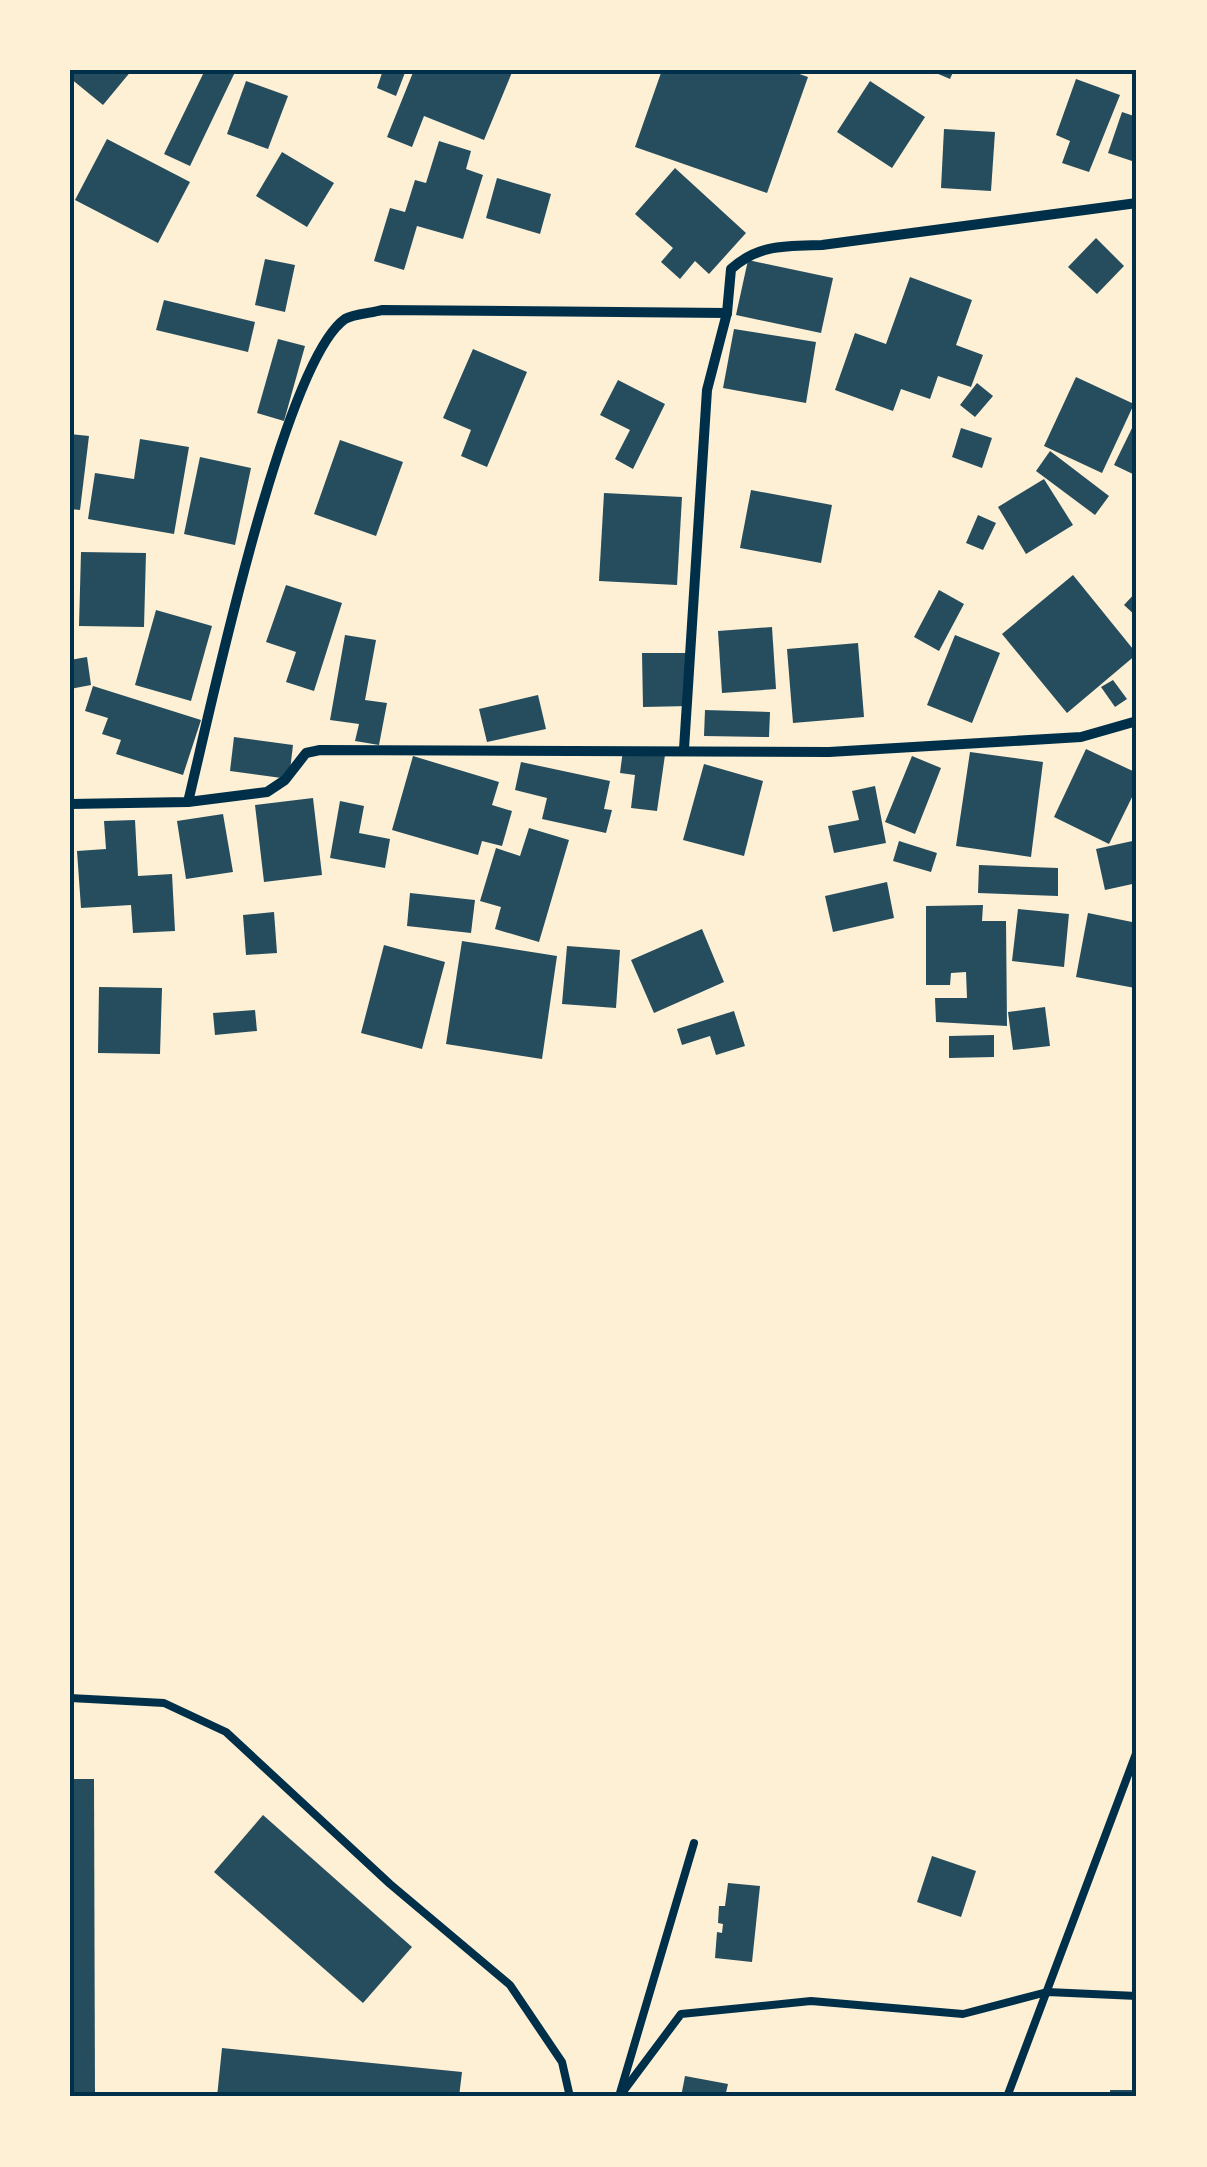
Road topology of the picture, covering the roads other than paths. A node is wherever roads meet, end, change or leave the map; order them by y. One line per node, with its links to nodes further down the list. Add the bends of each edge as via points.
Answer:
1 (1137, 204): 2 (street, via 770,246 749,252 731,269)
2 (727, 313): 4 (street, via 707,390); 5 (street, via 382,310 345,319 320,354 287,426)
3 (1137, 722): 4 (street, via 1081,737 830,752)
4 (684, 749): 5 (street, via 320,750 300,758 266,792)
5 (188, 802): 6 (street)
6 (70, 804)
7 (70, 1698): 12 (lane, via 164,1703 226,1732 510,1985 562,2062)
8 (1137, 1751): 10 (lane)
9 (694, 1842): 13 (lane)
10 (1047, 1992): 11 (lane); 13 (lane, via 963,2014 811,2001 681,2014); 14 (lane)
11 (1137, 1996)
12 (570, 2097)
13 (619, 2097)
14 (1007, 2097)

